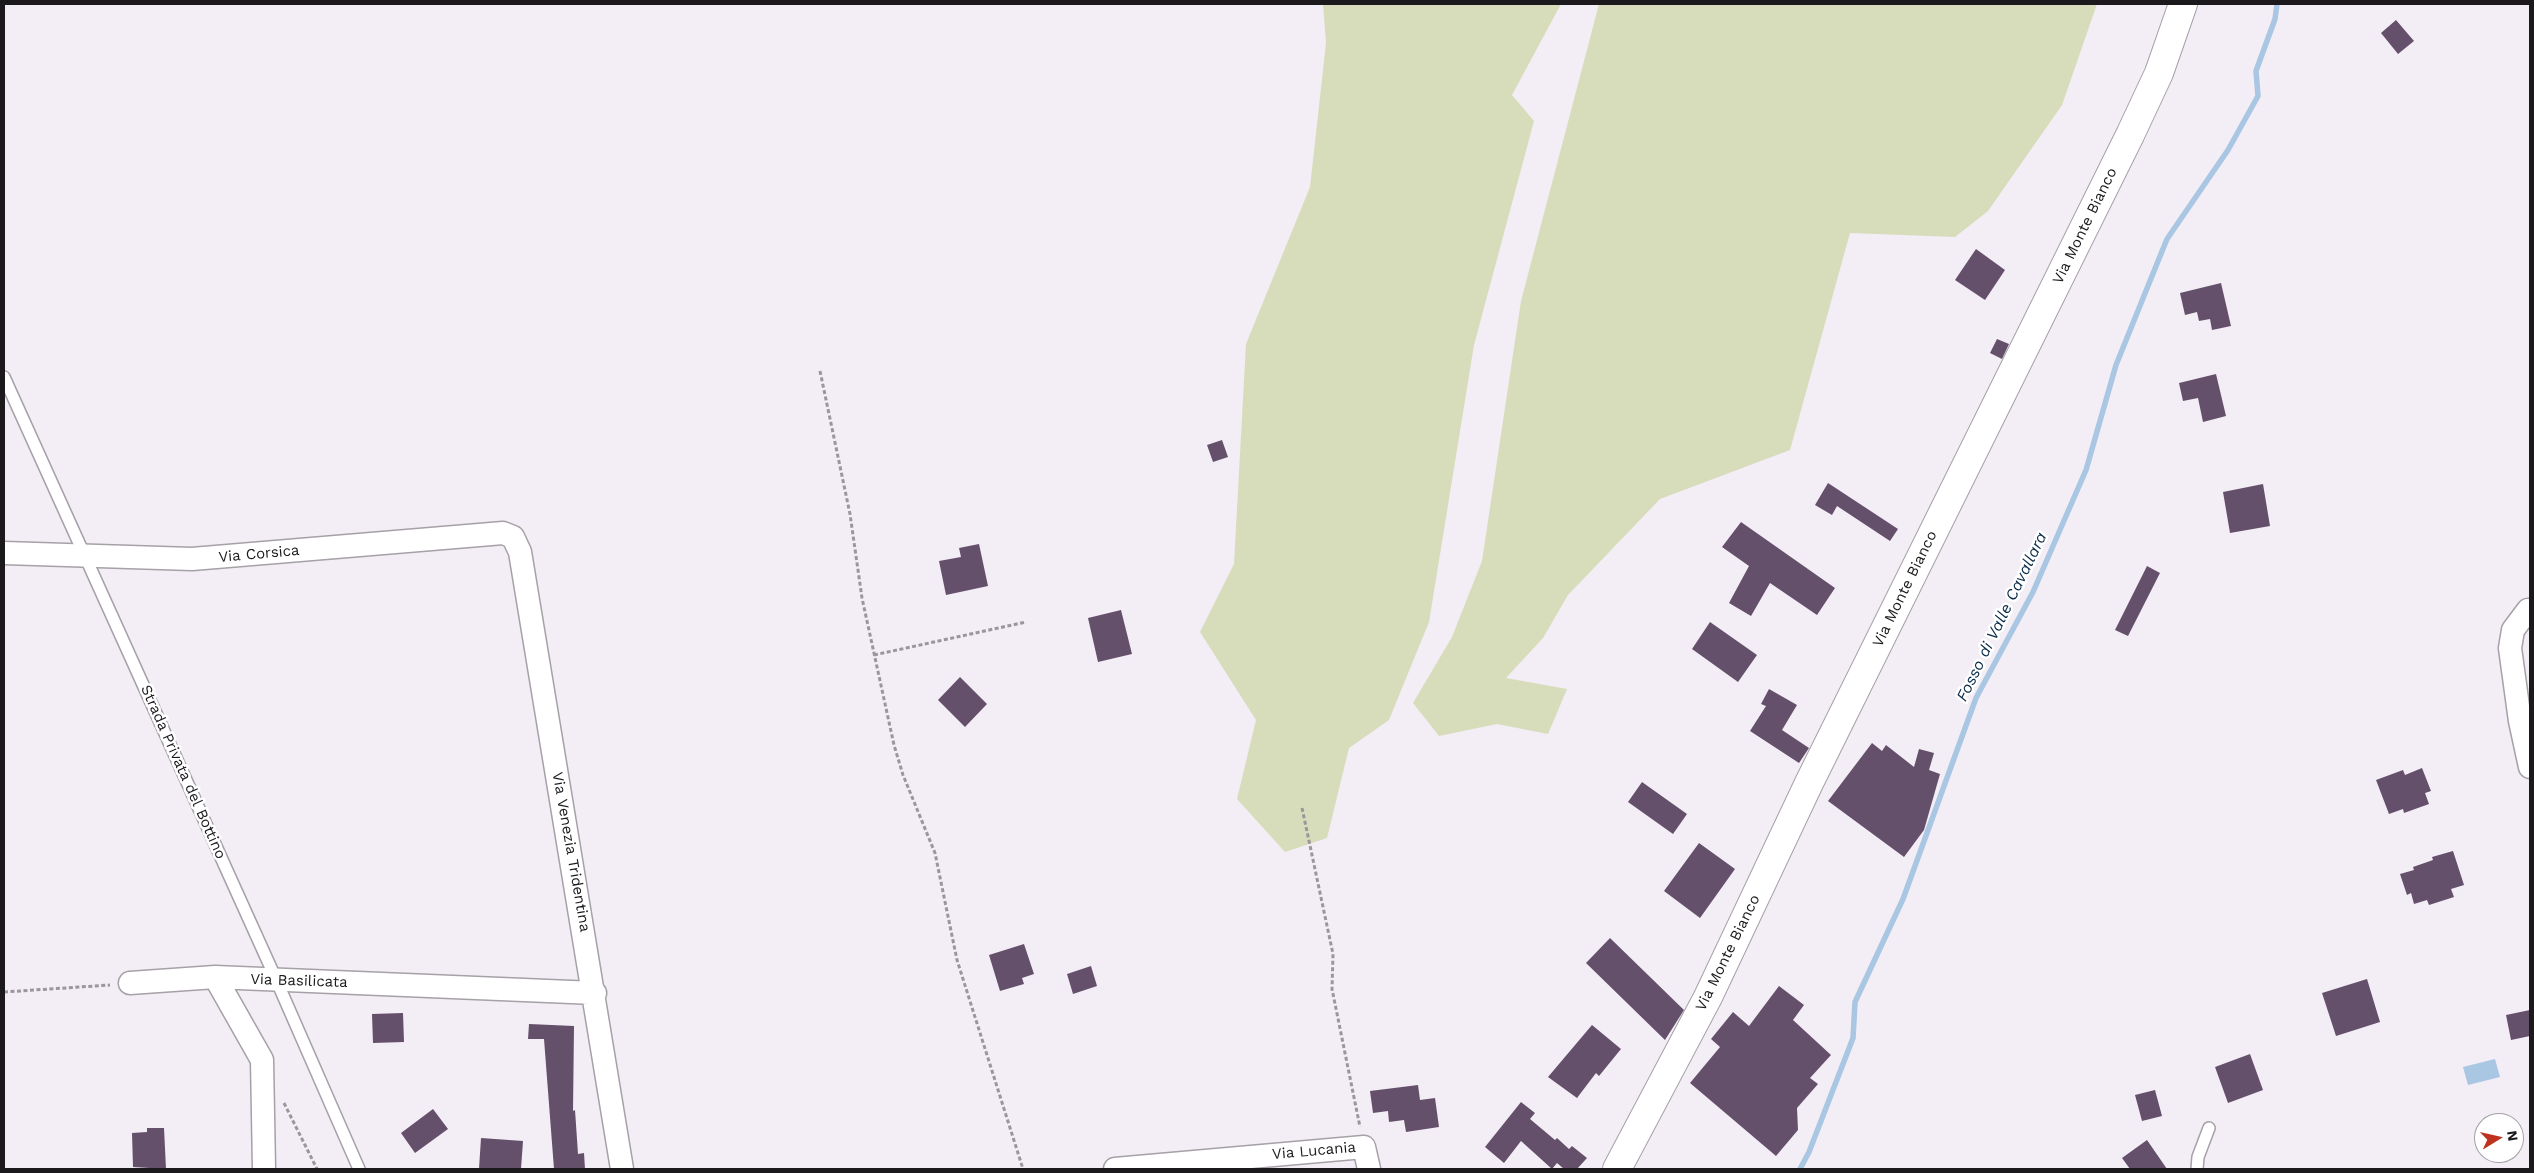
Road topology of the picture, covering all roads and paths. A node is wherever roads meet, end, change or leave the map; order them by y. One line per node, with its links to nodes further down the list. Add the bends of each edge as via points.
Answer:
1 (2183, 4): 27 (main road, Via Monte Bianco, via 2159,73 2130,135 1809,783 1708,996)
2 (820, 371): 9 (path, via 850,514)
3 (4, 377): 6 (lane, Strada Privata del Bottino)
4 (514, 537): 6 (street, Via Corsica, via 503,533 192,559); 16 (street, Via Venezia Tridentina, via 520,552)
5 (4, 553): 6 (street, Via Corsica)
6 (87, 557): 13 (lane, Strada Privata del Bottino)
7 (2528, 610): 10 (street, via 2513,630 2510,648)
8 (1026, 622): 9 (path)
9 (874, 655): 24 (path, via 894,745 935,853 957,960)
10 (2530, 767)
11 (1302, 808): 19 (path, via 1333,954 1332,989)
12 (215, 977): 13 (street, Via Basilicata); 14 (street, Via Basilicata); 20 (street, via 262,1060)
13 (276, 980): 16 (street, Via Basilicata); 22 (lane, Strada Privata del Bottino)
14 (130, 983): 15 (path)
15 (4, 992)
16 (595, 993): 23 (street, Via Venezia Tridentina)
17 (279, 1094): 21 (path)
18 (2209, 1128): 28 (lane)
19 (1364, 1147): 25 (street, Via Lucania); 26 (street)
20 (264, 1169)
21 (317, 1169)
22 (359, 1169)
23 (622, 1169)
24 (1023, 1169)
25 (1115, 1169)
26 (1370, 1169)
27 (1617, 1169)
28 (2197, 1169)

